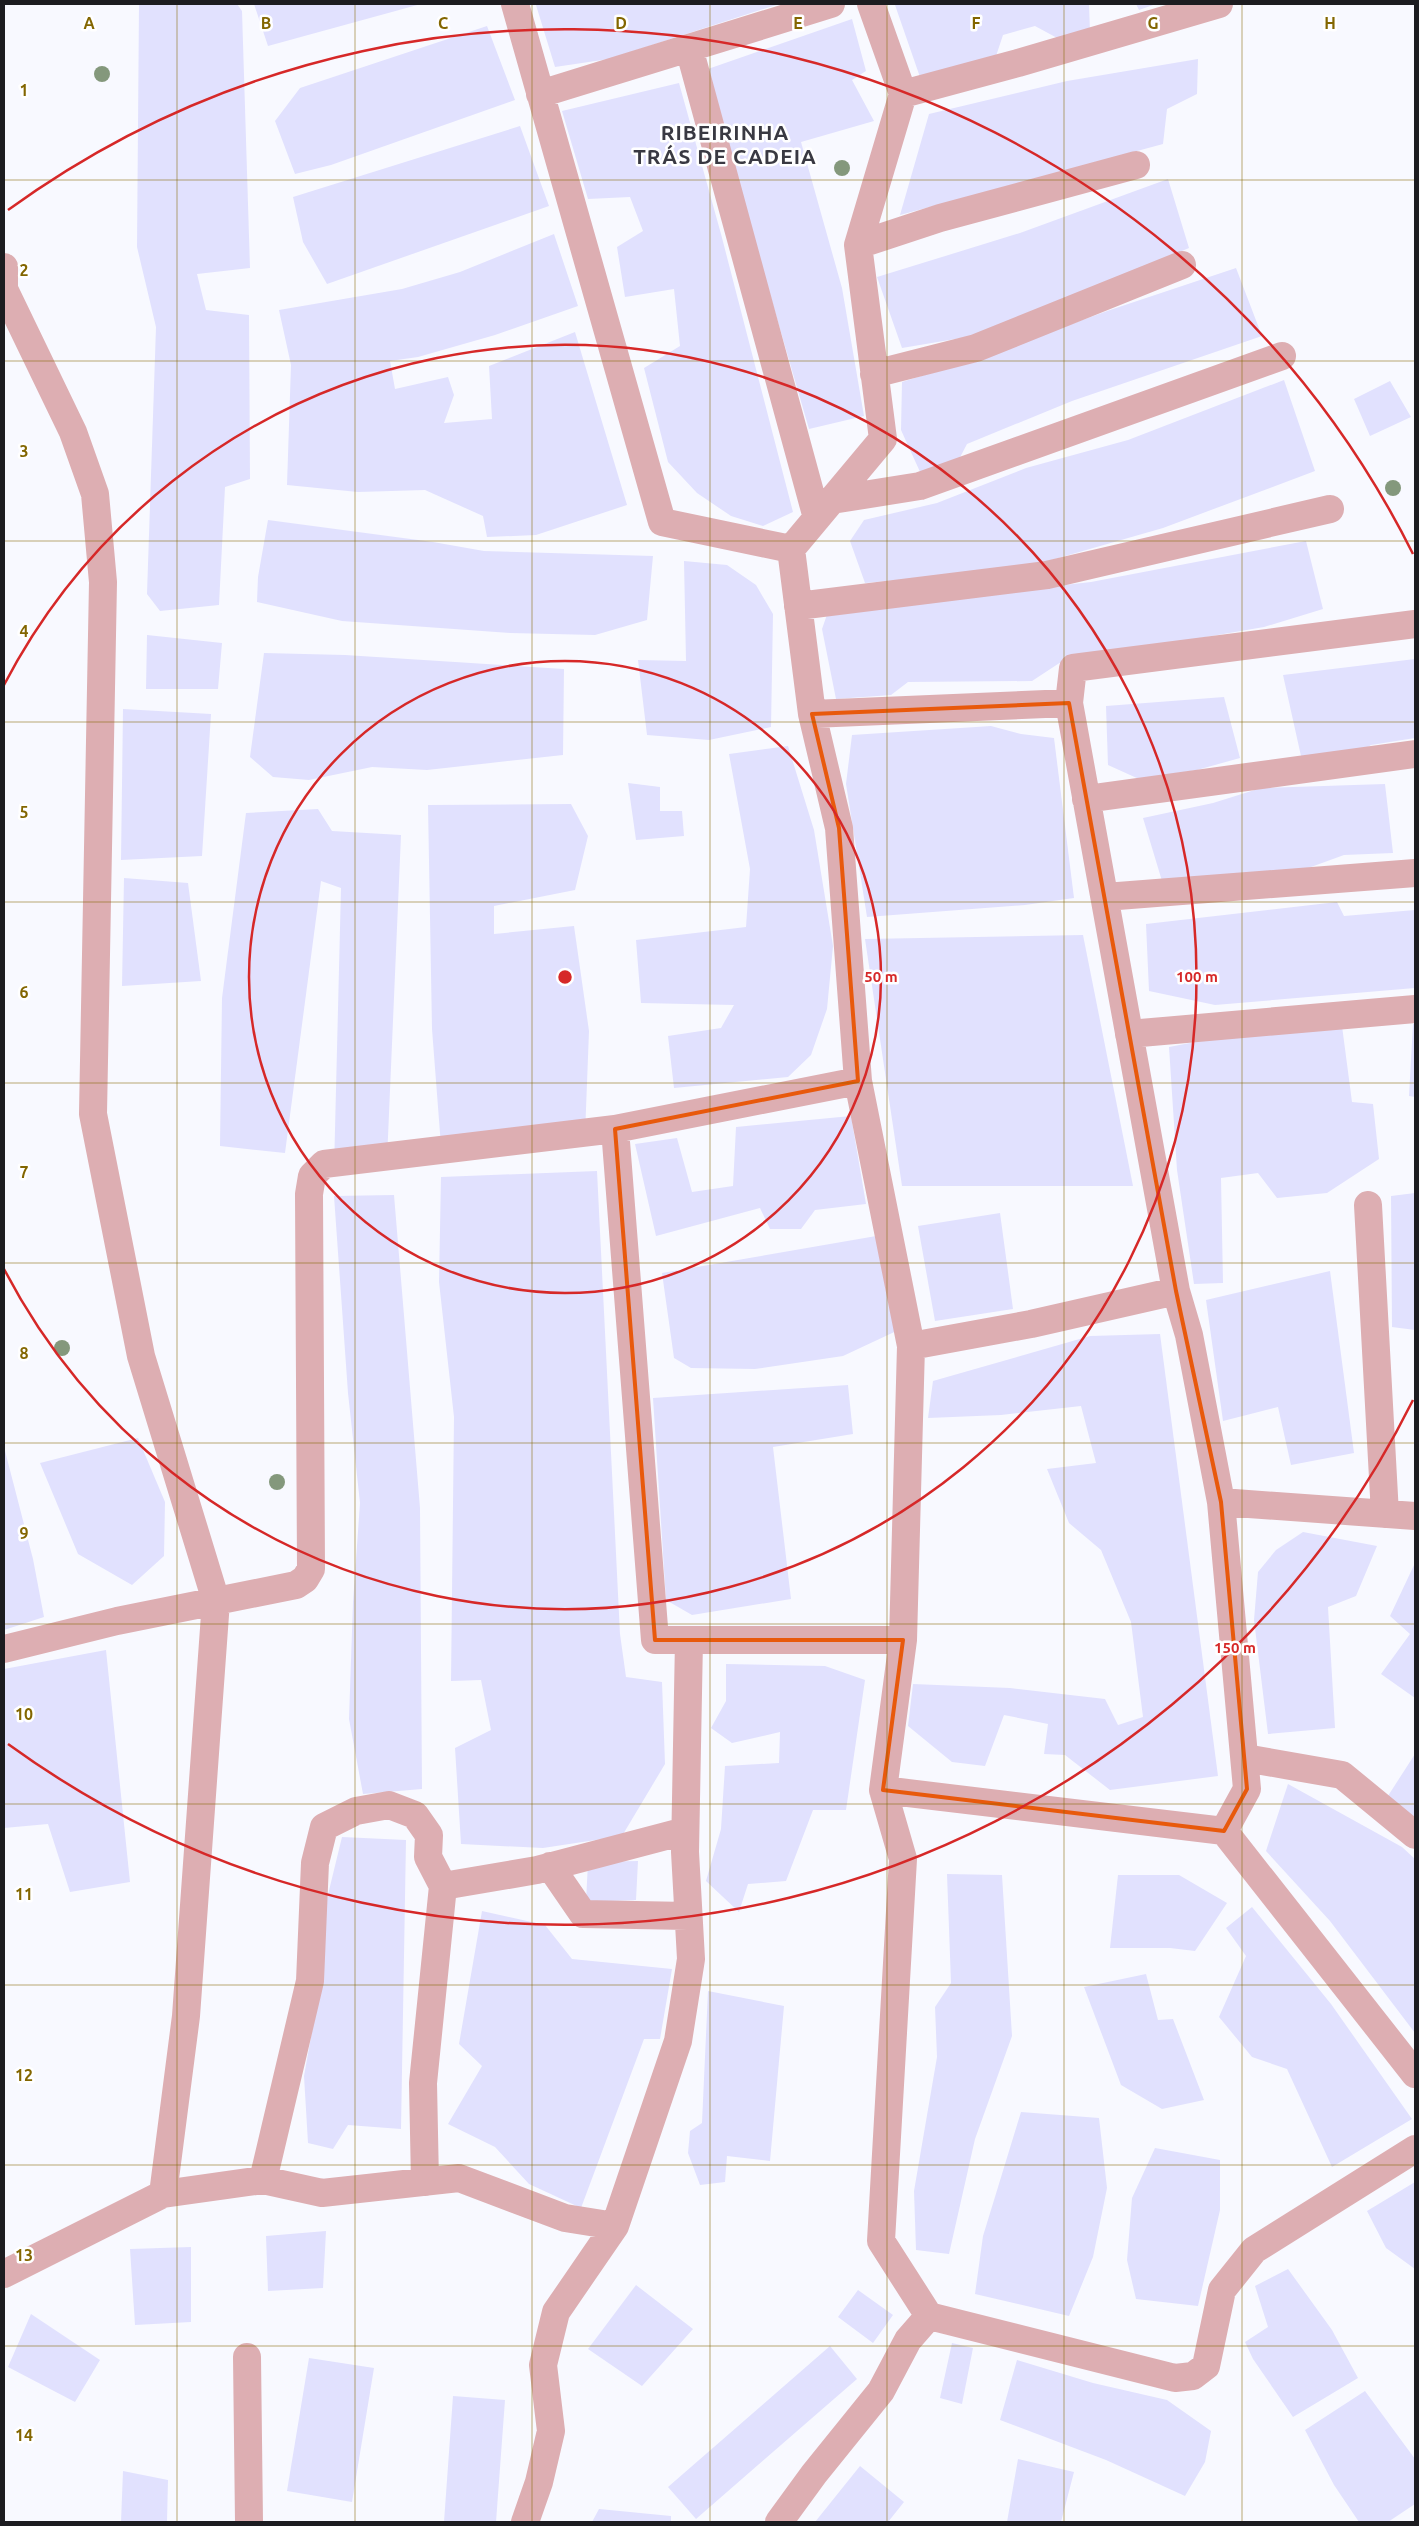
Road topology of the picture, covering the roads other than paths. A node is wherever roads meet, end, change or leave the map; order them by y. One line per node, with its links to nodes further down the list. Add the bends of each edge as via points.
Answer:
1 (514, 4): 6 (street)
2 (831, 4): 5 (street)
3 (871, 4): 7 (street)
4 (1219, 4): 7 (street)
5 (689, 48): 6 (street); 14 (street)
6 (540, 94): 16 (street, via 662,522)
7 (903, 94): 9 (street)
8 (1136, 164): 9 (street, via 940,218)
9 (858, 246): 13 (street)
10 (1182, 266): 13 (street, via 976,348)
11 (4, 267): 35 (street, via 4,289 73,432 95,494 103,582 93,1114 140,1356)
12 (1282, 356): 14 (street, via 920,486)
13 (874, 374): 14 (street, via 883,439)
14 (825, 509): 16 (street)
15 (1330, 509): 17 (street, via 1047,575)
16 (791, 549): 17 (street)
17 (798, 606): 20 (street)
18 (1415, 624): 19 (street, via 1073,668)
19 (1069, 703): 20 (street); 22 (street)
20 (812, 714): 27 (street, via 839,828)
21 (1415, 754): 22 (street)
22 (1086, 799): 24 (street)
23 (1415, 873): 24 (street)
24 (1105, 897): 26 (street)
25 (1415, 1009): 26 (street)
26 (1129, 1034): 30 (street)
27 (858, 1081): 28 (street); 31 (street)
28 (615, 1129): 35 (street, via 324,1164 312,1176 309,1194 312,1569 296,1585); 36 (street, via 655,1640)
29 (1368, 1205): 33 (street)
30 (1176, 1291): 31 (street, via 1031,1324); 32 (street, via 1188,1335)
31 (911, 1346): 37 (street)
32 (1221, 1502): 33 (street); 39 (street)
33 (1385, 1514): 34 (street)
34 (1415, 1516)
35 (216, 1602): 38 (street, via 117,1621); 51 (street, via 186,2016)
36 (689, 1640): 37 (street); 41 (street)
37 (903, 1640): 40 (street)
38 (4, 1649)
39 (1245, 1758): 42 (street, via 1247,1789); 43 (street, via 1342,1774)
40 (883, 1790): 42 (street); 54 (street, via 903,1859 881,2241)
41 (685, 1831): 44 (street); 46 (street)
42 (1224, 1831): 47 (street)
43 (1415, 1835)
44 (550, 1866): 45 (street); 46 (street, via 583,1914)
45 (443, 1886): 49 (street, via 428,1858 429,1835 415,1815 390,1805 356,1811 324,1827 315,1862 310,1981); 50 (street, via 423,2083)
46 (688, 1916): 52 (street, via 691,1959 678,2041)
47 (1415, 2074)
48 (1415, 2149): 54 (street, via 1254,2250 1222,2290 1206,2366 1193,2376 1175,2378)
49 (263, 2180): 50 (street, via 322,2193); 51 (street)
50 (424, 2182): 52 (street, via 459,2178 565,2218)
51 (163, 2194): 53 (street)
52 (615, 2226): 57 (street, via 556,2312 543,2365 551,2431)
53 (4, 2271)
54 (929, 2316): 58 (street, via 908,2340 881,2391)
55 (248, 2357): 56 (street)
56 (249, 2522)
57 (525, 2522)
58 (779, 2522)

